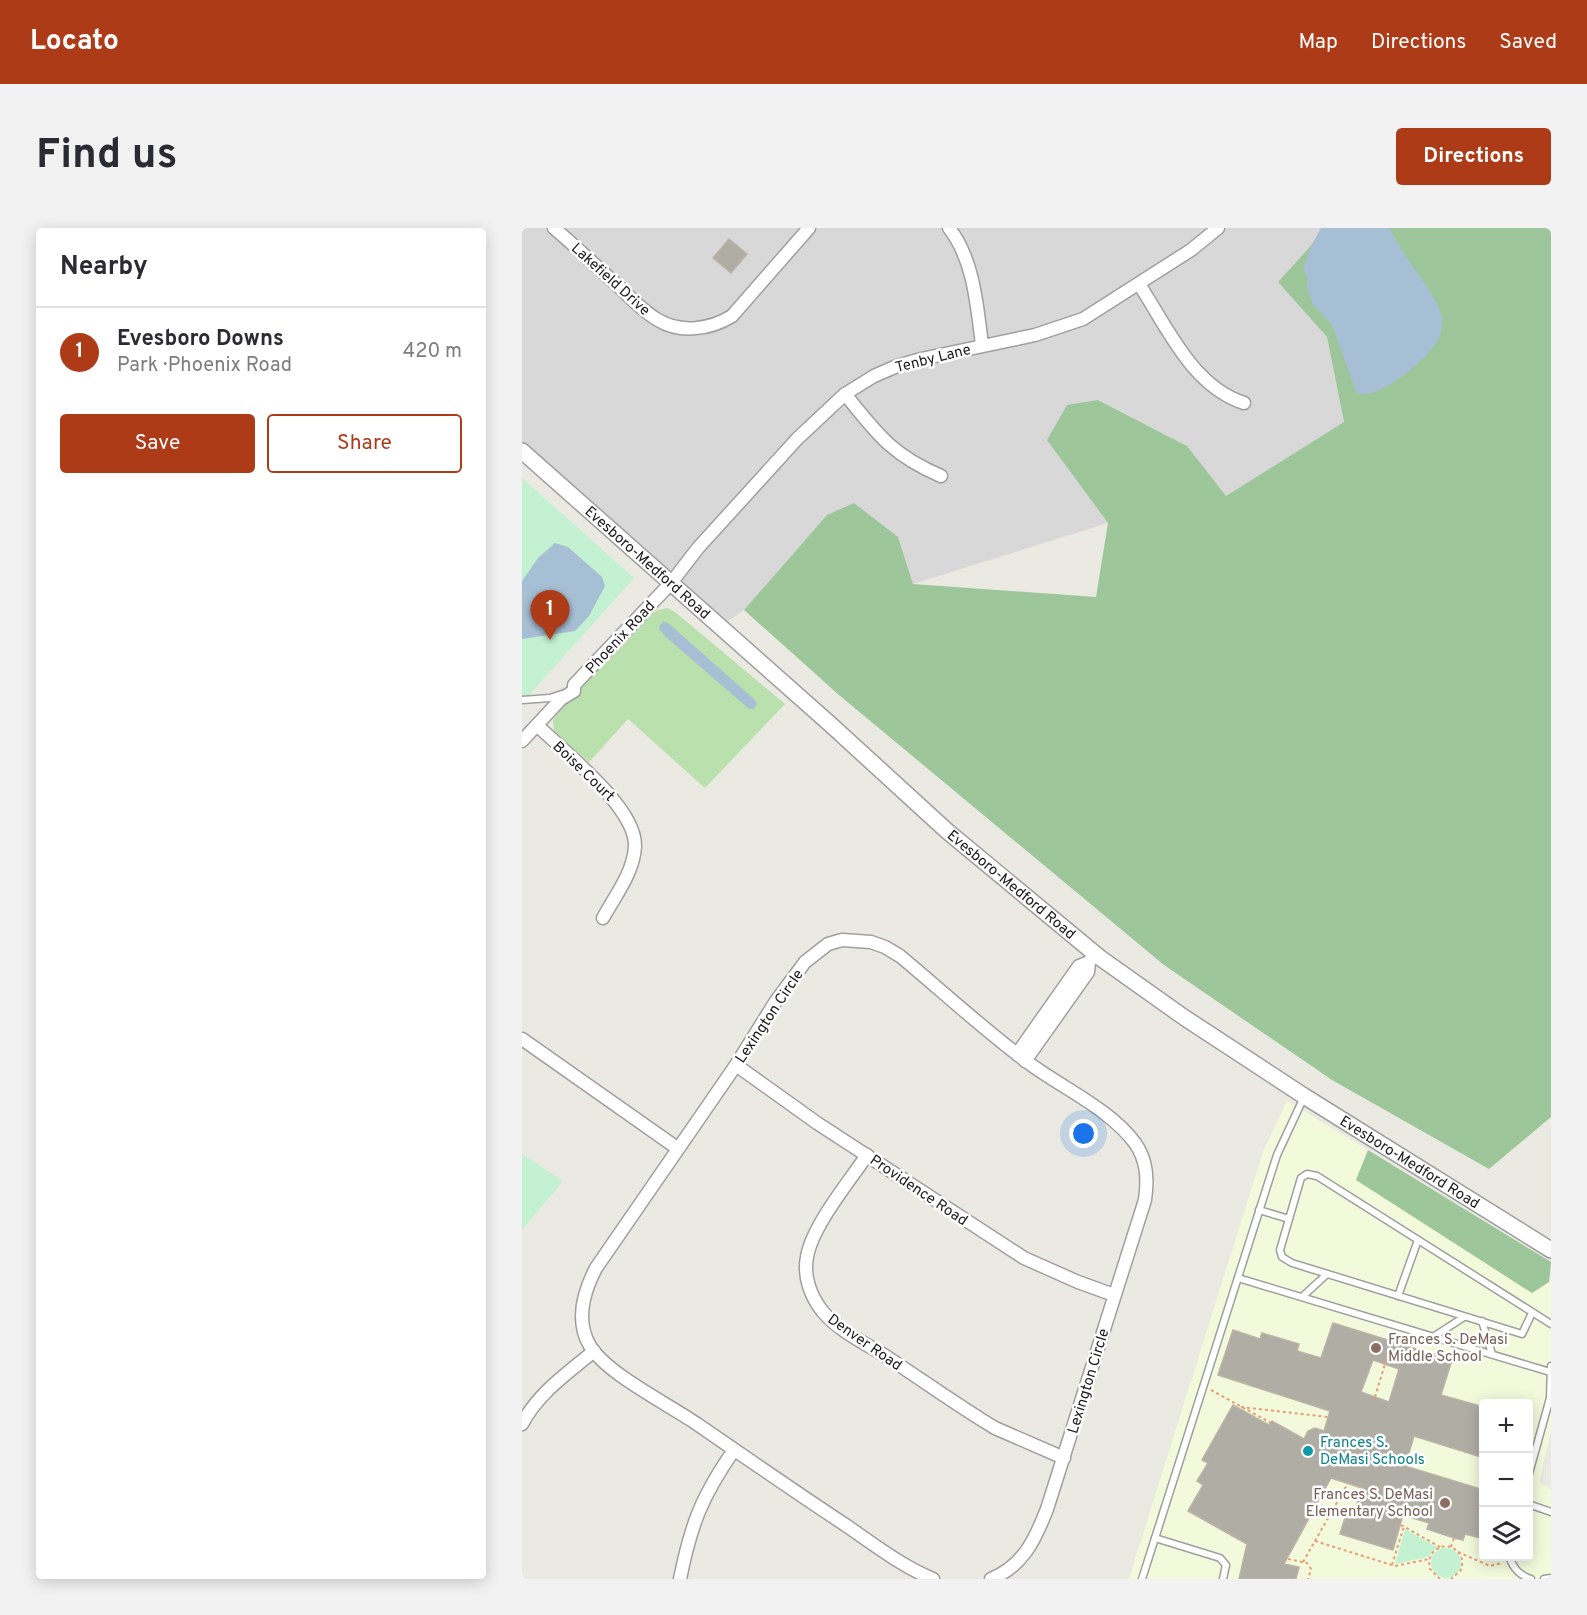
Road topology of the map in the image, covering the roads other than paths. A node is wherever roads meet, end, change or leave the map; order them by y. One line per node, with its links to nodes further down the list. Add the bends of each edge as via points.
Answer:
1 (554, 228): 2 (street, Lakefield Drive, via 659,321 698,328 732,315)
2 (809, 228)
3 (949, 228): 6 (street, via 967,262)
4 (1218, 228): 5 (street, Tenby Lane)
5 (1139, 285): 6 (street, Tenby Lane, via 1068,326); 8 (street, via 1195,369 1216,388)
6 (982, 345): 7 (street, Tenby Lane, via 897,366)
7 (844, 394): 10 (street, via 896,452); 11 (street, Tenby Lane, via 707,538)
8 (1244, 403)
9 (522, 451): 11 (street, Evesboro-Medford Road)
10 (940, 476)
11 (671, 583): 12 (street, Phoenix Road, via 574,685); 17 (street, Evesboro-Medford Road)
12 (574, 692): 13 (lane); 14 (street, Phoenix Road, via 561,699)
13 (522, 699)
14 (537, 725): 15 (street, Phoenix Road); 16 (street, Boise Court, via 612,797 633,832 631,864)
15 (522, 741)
16 (603, 918)
17 (1092, 958): 19 (street, via 1088,972); 21 (street, Evesboro-Medford Road)
18 (522, 1040): 22 (street)
19 (1021, 1058): 20 (street, Lexington Circle, via 885,947 856,939 828,944 806,962); 30 (street, Lexington Circle, via 1113,1121 1142,1155 1147,1184 1145,1200)
20 (736, 1065): 22 (street, Lexington Circle); 23 (street, Providence Road)
21 (1304, 1096): 24 (lane, via 1277,1155); 27 (street, Evesboro-Medford Road)
22 (677, 1148): 38 (street, Lexington Circle, via 589,1282 583,1322)
23 (867, 1155): 30 (street, Providence Road, via 1024,1258); 43 (street, Denver Road, via 810,1245 806,1272 815,1301 836,1324 982,1420)
24 (1259, 1210): 25 (lane); 29 (lane)
25 (1289, 1219): 26 (lane, via 1301,1178 1307,1173); 28 (lane, via 1280,1250 1282,1257)
26 (1418, 1240): 31 (lane); 33 (lane)
27 (1551, 1250)
28 (1327, 1274): 31 (lane); 32 (lane)
29 (1238, 1278): 32 (lane); 47 (lane)
30 (1114, 1295): 43 (street, Lexington Circle)
31 (1398, 1296): 34 (lane)
32 (1302, 1297): 37 (lane)
33 (1532, 1313): 35 (lane, via 1522,1334); 36 (lane)
34 (1464, 1317): 35 (lane); 37 (lane)
35 (1482, 1321): 39 (lane)
36 (1551, 1324)
37 (1433, 1336): 39 (lane)
38 (594, 1351): 41 (street, via 548,1390); 42 (street, Lexington Circle, via 634,1384)
39 (1492, 1354): 40 (lane)
40 (1551, 1369): 44 (lane, via 1550,1398)
41 (522, 1424)
42 (734, 1450): 50 (street, via 699,1507); 51 (street, Lexington Circle, via 877,1547)
43 (1064, 1458): 52 (street, Lexington Circle, via 1032,1544 1020,1562)
44 (1533, 1459)
45 (1533, 1506): 46 (lane)
46 (1551, 1512)
47 (1155, 1538): 53 (lane); 54 (lane, via 1220,1558 1226,1565)
48 (1511, 1561): 55 (lane, via 1522,1576)
49 (1551, 1578): 56 (lane)
50 (680, 1579)
51 (933, 1579)
52 (993, 1579)
53 (1142, 1579)
54 (1223, 1579)
55 (1531, 1579)
56 (1544, 1579)

